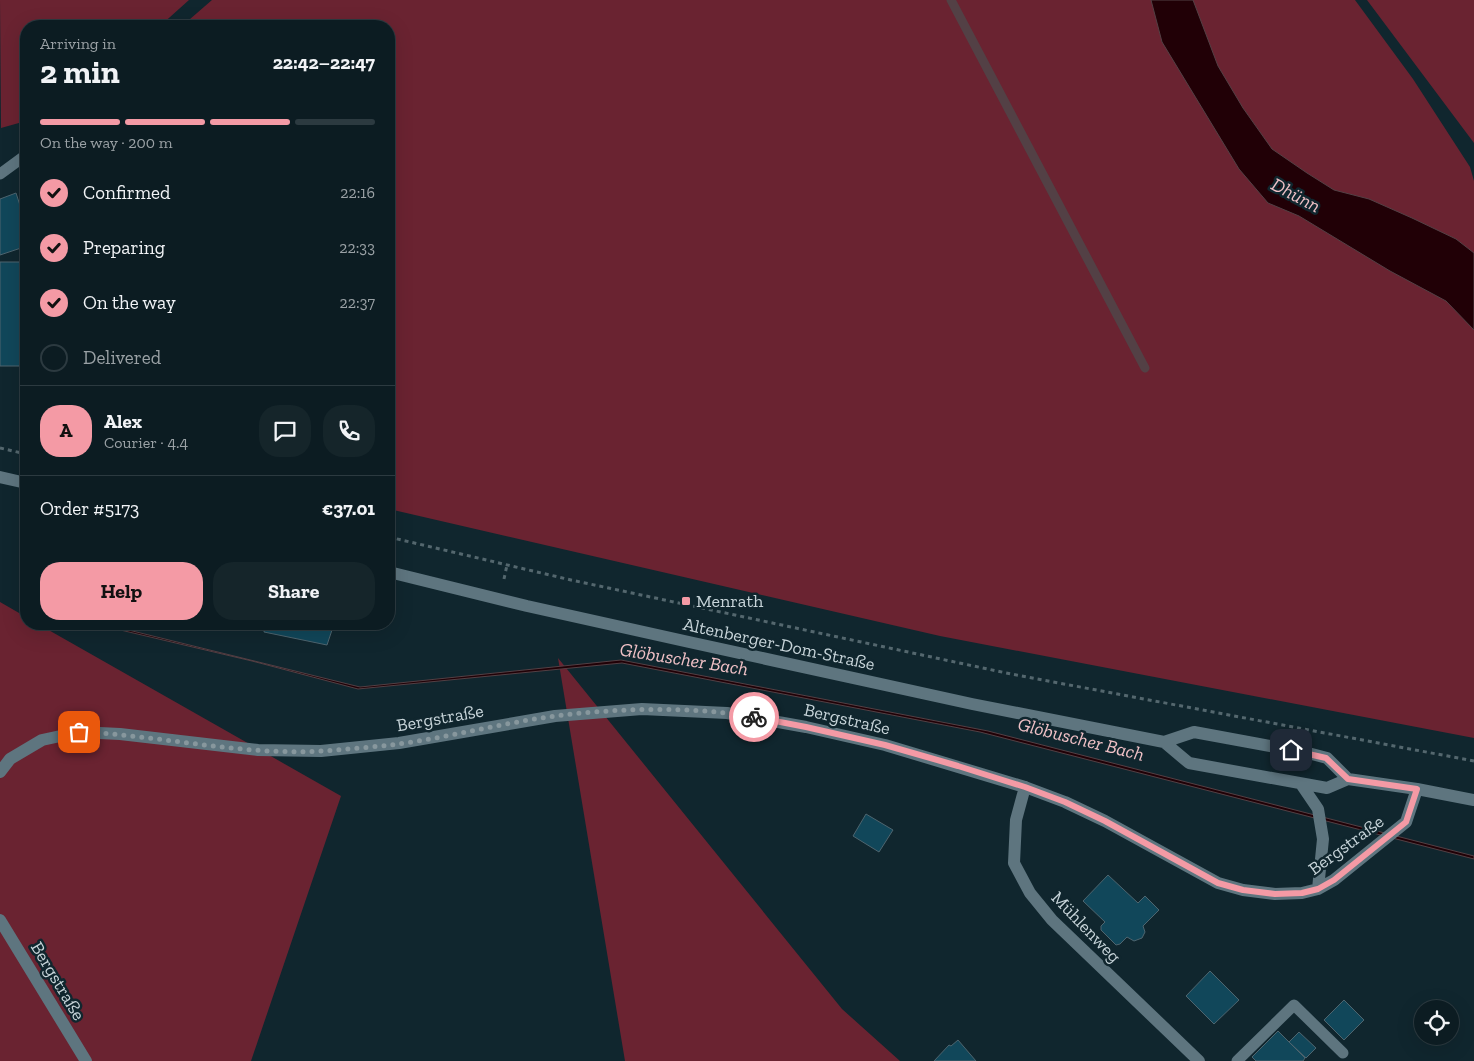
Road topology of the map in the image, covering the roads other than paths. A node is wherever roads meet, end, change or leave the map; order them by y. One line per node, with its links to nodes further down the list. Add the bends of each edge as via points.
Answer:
1 (20, 159): 2 (lane)
2 (0, 174)
3 (0, 477): 4 (street)
4 (20, 482)
5 (395, 573): 6 (street, Altenberger-Dom-Straße, via 748,655)
6 (1164, 742): 8 (street, Altenberger-Dom-Straße, via 1194,732 1308,753 1326,758); 9 (street, Altenberger-Dom-Straße, via 1189,763)
7 (0, 772): 10 (street, Bergstraße, via 10,759 42,740 79,732 258,750 321,751 399,744 555,716 642,709 727,713 806,727 885,745)
8 (1348, 779): 9 (street, Altenberger-Dom-Straße, via 1326,788); 11 (street, Altenberger-Dom-Straße)
9 (1301, 784): 13 (street, via 1318,809 1323,839)
10 (1025, 787): 13 (street, Bergstraße, via 1105,821 1218,883 1275,894); 17 (street, Mühlenweg, via 1016,820 1014,864 1030,893 1052,920)
11 (1417, 789): 12 (street, Altenberger-Dom-Straße); 13 (street, Bergstraße, via 1406,822 1334,880)
12 (1474, 800)
13 (1318, 889)
14 (0, 920): 16 (street, Bergstraße)
15 (1343, 1053): 18 (lane, via 1294,1005)
16 (86, 1061)
17 (1198, 1061)
18 (1237, 1061)

